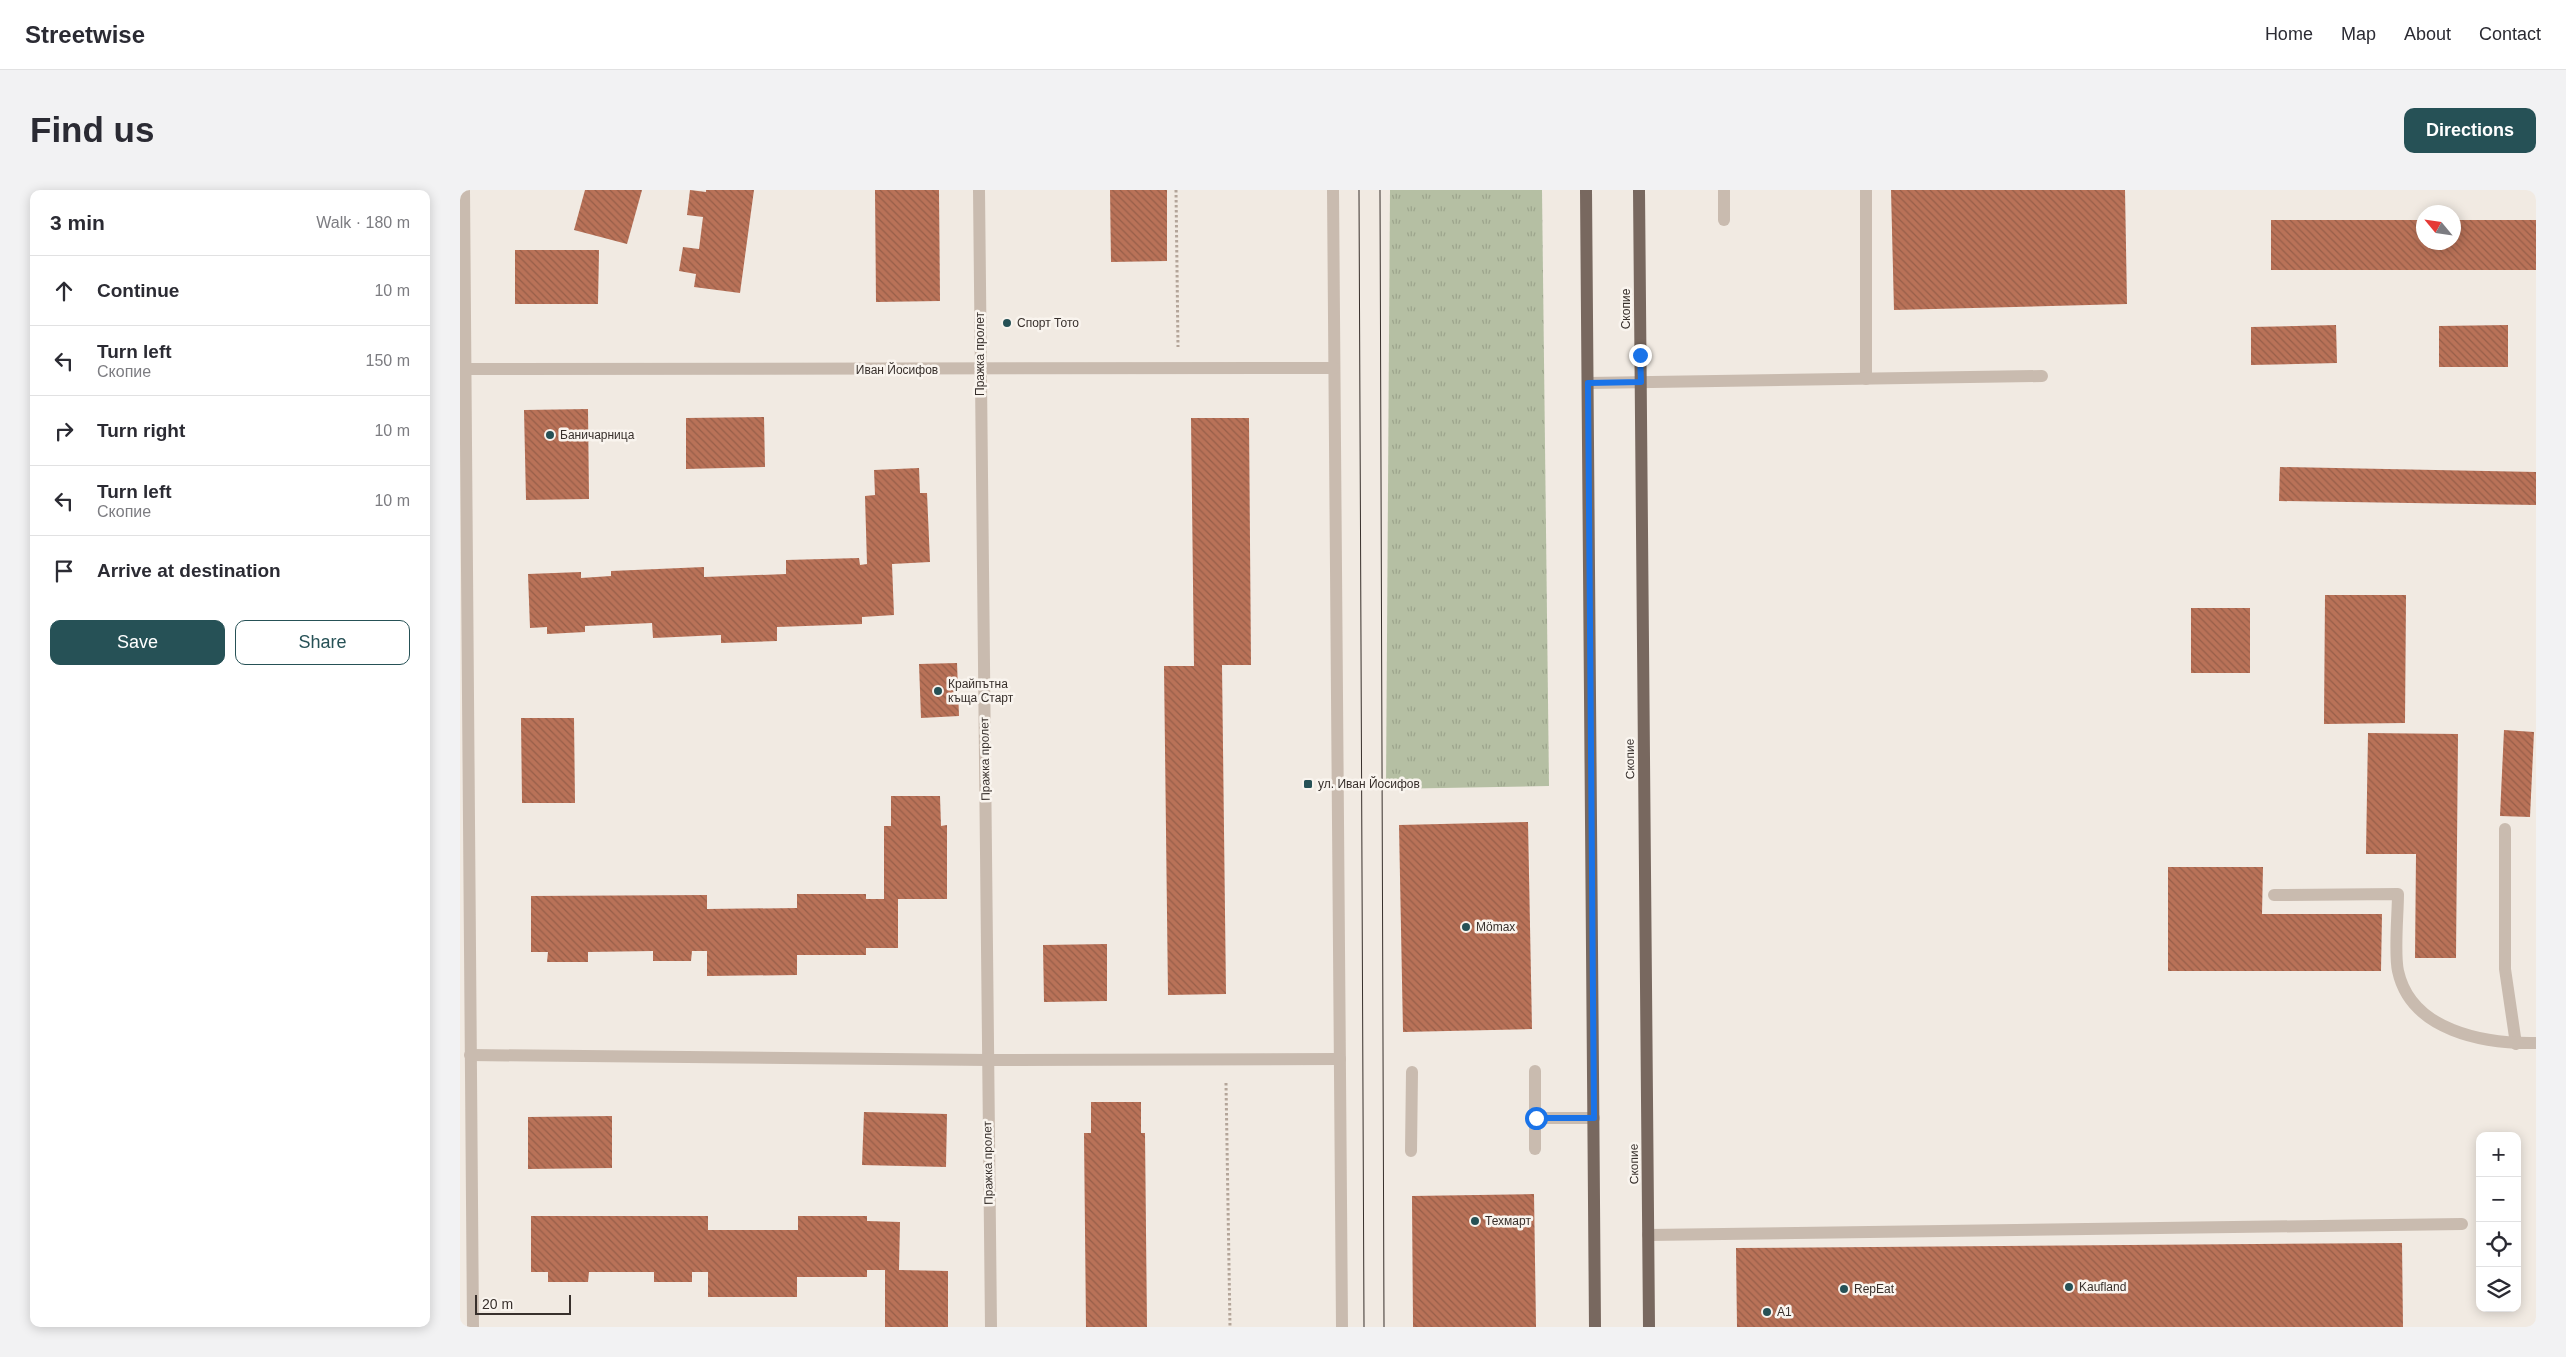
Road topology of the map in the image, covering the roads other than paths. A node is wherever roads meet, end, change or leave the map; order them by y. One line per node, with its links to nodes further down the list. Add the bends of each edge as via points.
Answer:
1 (464, 190): 10 (street)
2 (979, 190): 11 (street, Пражка пролет)
3 (1333, 190): 9 (street)
4 (1586, 190): 15 (main road)
5 (1639, 190): 14 (main road, Скопие)
6 (1724, 190): 8 (street)
7 (1866, 190): 13 (street)
8 (1724, 220)
9 (1334, 368): 11 (street, Иван Йосифов); 21 (street)
10 (463, 369): 11 (street, Иван Йосифов); 20 (street)
11 (981, 369): 22 (street, Пражка пролет)
12 (2042, 376): 13 (street)
13 (1866, 379): 14 (street)
14 (1641, 382): 15 (street); 30 (main road, Скопие)
15 (1588, 383): 26 (main road)
16 (2505, 829): 18 (street, via 2505,969)
17 (2274, 895): 18 (street, via 2398,894 2398,970 2421,1013 2446,1028)
18 (2516, 1044): 19 (street)
19 (2536, 1044)
20 (470, 1055): 22 (street); 31 (street)
21 (1340, 1059): 22 (street); 33 (street)
22 (988, 1060): 32 (street, Пражка пролет)
23 (1535, 1071): 25 (street)
24 (1412, 1072): 28 (street)
25 (1536, 1118): 26 (street); 27 (street)
26 (1594, 1118): 34 (main road)
27 (1535, 1149)
28 (1412, 1151)
29 (2462, 1224): 30 (street)
30 (1648, 1235): 35 (main road, Скопие)
31 (473, 1327)
32 (990, 1327)
33 (1342, 1327)
34 (1594, 1327)
35 (1649, 1327)

